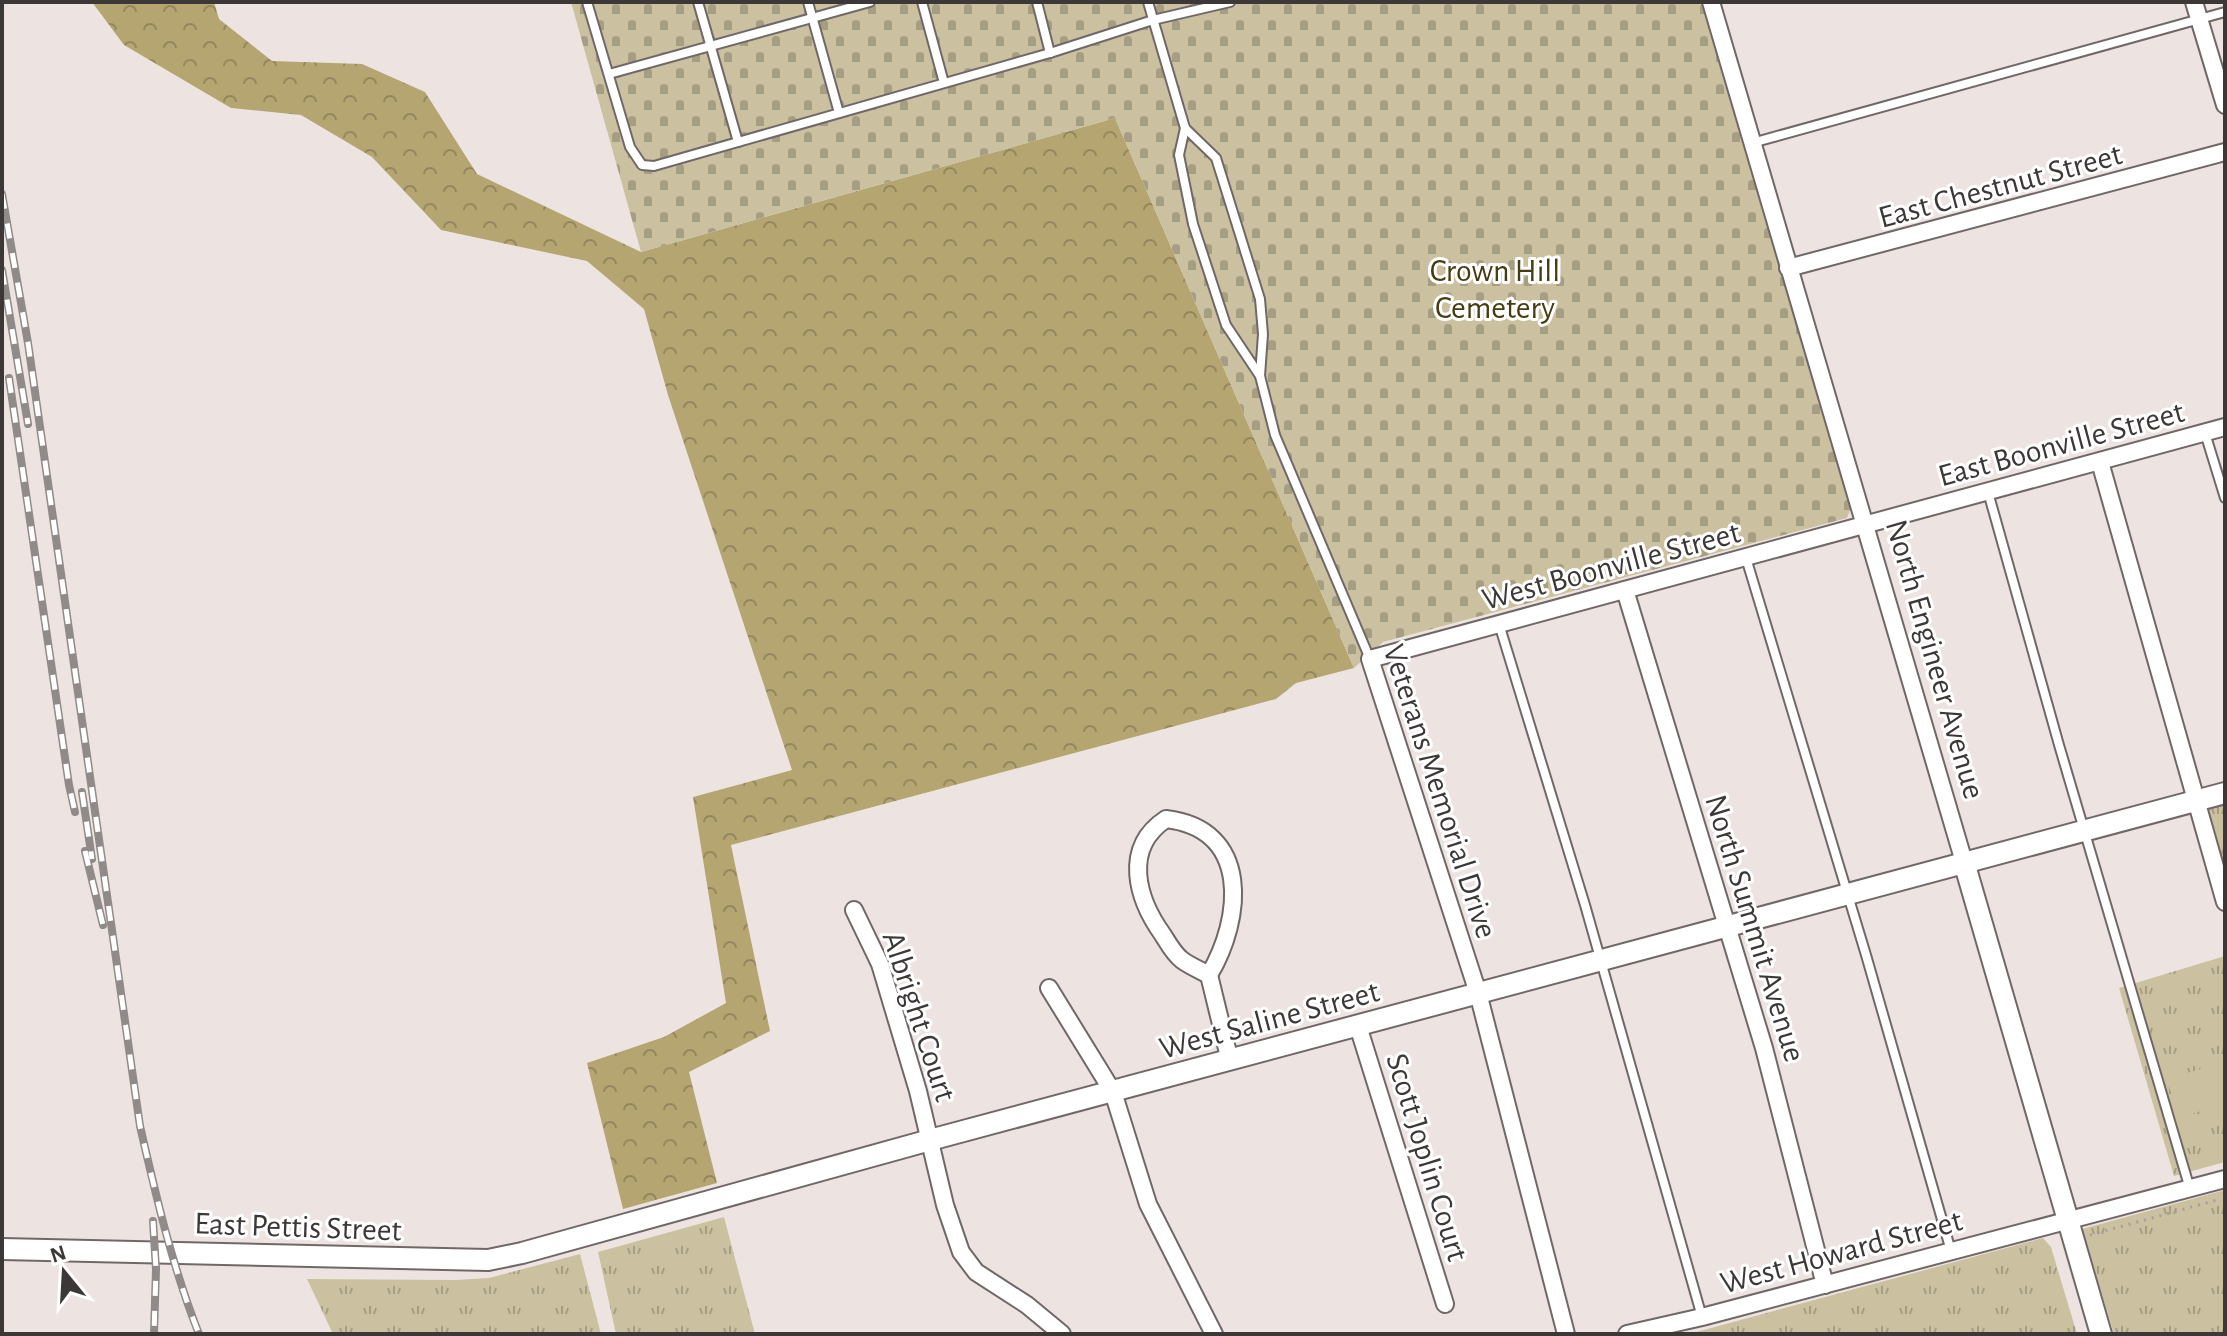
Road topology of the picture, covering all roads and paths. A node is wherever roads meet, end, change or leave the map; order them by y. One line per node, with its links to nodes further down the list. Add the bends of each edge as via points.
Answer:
1 (587, 2): 17 (lane)
2 (698, 2): 15 (lane)
3 (808, 2): 12 (lane)
4 (870, 2): 12 (lane)
5 (922, 2): 18 (lane)
6 (1037, 2): 16 (lane)
7 (1148, 2): 14 (lane, Veterans Memorial Drive)
8 (1230, 2): 14 (lane)
9 (1711, 2): 23 (street, North Engineer Avenue)
10 (2194, 2): 13 (street)
11 (2225, 12): 13 (lane)
12 (813, 18): 15 (lane); 20 (lane)
13 (2200, 19): 19 (street); 23 (lane)
14 (1153, 20): 16 (lane); 21 (lane, Veterans Memorial Drive)
15 (711, 46): 17 (lane); 22 (lane)
16 (1050, 53): 18 (lane)
17 (609, 74): 22 (lane, via 630,147 642,165)
18 (944, 83): 20 (lane)
19 (2225, 105)
20 (839, 113): 22 (lane)
21 (1185, 128): 26 (lane, Veterans Memorial Drive, via 1179,155 1193,224 1226,325); 26 (lane, Veterans Memorial Drive, via 1216,158 1260,299)
22 (738, 142)
23 (1752, 143): 25 (street, North Engineer Avenue)
24 (2225, 152): 25 (street, East Chestnut Street)
25 (1788, 268): 32 (street, North Engineer Avenue)
26 (1260, 376): 36 (lane, Veterans Memorial Drive, via 1275,435)
27 (2225, 427): 28 (street, East Boonville Street)
28 (2205, 433): 29 (street, East Boonville Street); 31 (lane)
29 (2100, 462): 30 (street, East Boonville Street); 38 (street)
30 (1988, 492): 32 (street, East Boonville Street); 39 (lane)
31 (2225, 498)
32 (1866, 526): 33 (street, West Boonville Street); 40 (street, North Engineer Avenue)
33 (1746, 558): 34 (street, West Boonville Street); 41 (lane)
34 (1625, 590): 35 (street, West Boonville Street); 44 (street, North Summit Avenue)
35 (1499, 624): 36 (street, West Boonville Street); 45 (lane)
36 (1370, 659): 48 (street, Veterans Memorial Drive)
37 (2225, 793): 38 (street, West Saline Street)
38 (2195, 801): 39 (street, West Saline Street); 42 (street)
39 (2084, 831): 40 (street, West Saline Street); 54 (lane)
40 (1964, 862): 41 (street, West Saline Street); 56 (street, North Engineer Avenue)
41 (1848, 893): 44 (street, West Saline Street); 60 (lane)
42 (2225, 902)
43 (854, 910): 52 (street, Albright Court, via 880,964)
44 (1727, 926): 45 (street, West Saline Street); 61 (street, North Summit Avenue)
45 (1600, 960): 48 (street, West Saline Street); 63 (lane)
46 (1209, 975): 46 (street, via 1223,952 1232,918 1230,869 1223,851 1202,828 1166,819 1153,828 1141,850 1141,898 1180,959); 50 (street)
47 (1049, 988): 51 (street)
48 (1478, 993): 49 (street, West Saline Street); 66 (street, Veterans Memorial Drive)
49 (1358, 1026): 50 (street, West Saline Street); 62 (street, Scott Joplin Court)
50 (1230, 1061): 51 (street, West Saline Street)
51 (1113, 1092): 52 (street, West Saline Street); 65 (street, via 1148,1204)
52 (930, 1140): 57 (street, West Saline Street); 64 (street, Albright Court, via 961,1252 976,1272)
53 (2225, 1179): 54 (street, West Howard Street)
54 (2191, 1190): 56 (street, West Howard Street)
55 (2225, 1198): 58 (path)
56 (2068, 1220): 60 (street, West Howard Street); 68 (street, North Engineer Avenue)
57 (589, 1235): 59 (street, East Pettis Street, via 488,1260)
58 (2083, 1237)
59 (2, 1249)
60 (1951, 1251): 61 (street, West Howard Street)
61 (1825, 1285): 63 (street, West Howard Street)
62 (1445, 1304)
63 (1702, 1317): 67 (street, West Howard Street)
64 (1062, 1334)
65 (1214, 1334)
66 (1566, 1334)
67 (1627, 1334)
68 (2101, 1334)

